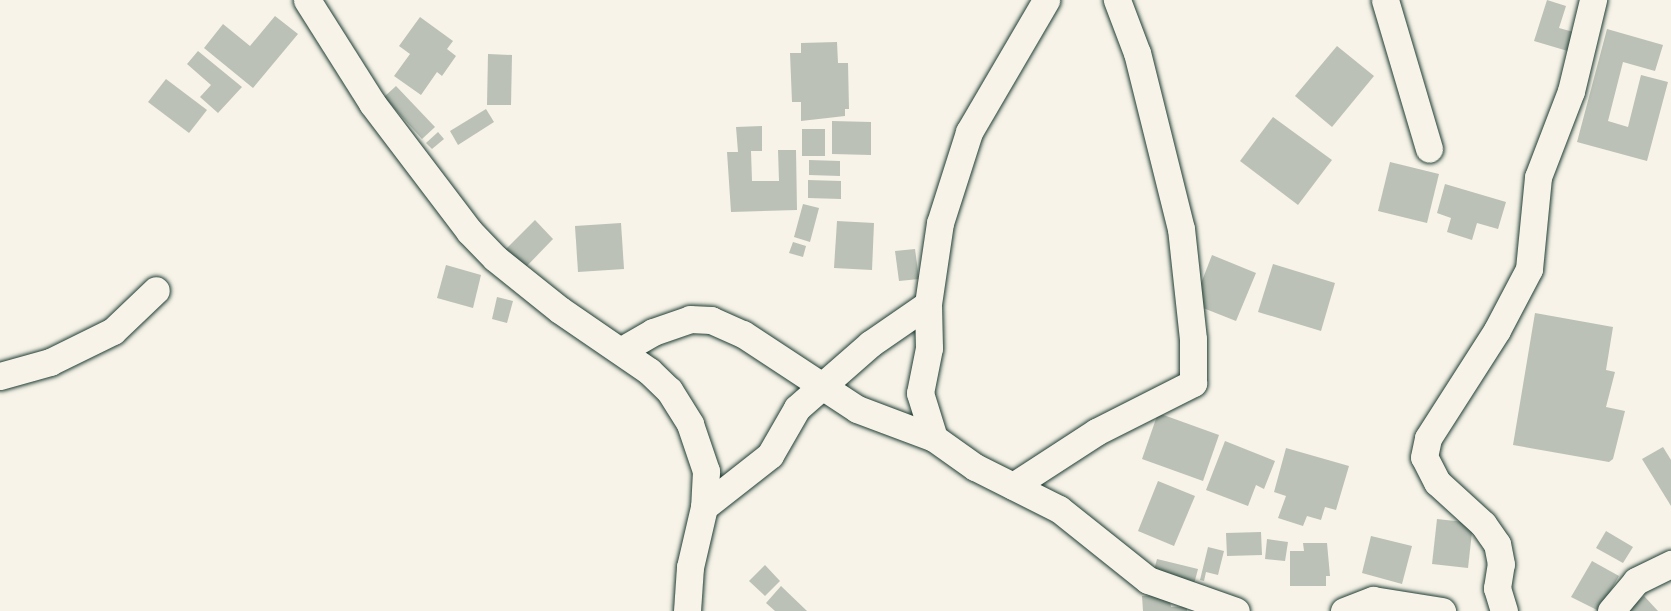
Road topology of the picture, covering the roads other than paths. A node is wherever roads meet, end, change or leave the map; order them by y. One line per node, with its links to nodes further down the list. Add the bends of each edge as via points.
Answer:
1 (307, 0): 9 (street, via 372,104 469,231 495,258 560,310)
2 (1046, 0): 8 (street, via 969,132 958,159 940,223)
3 (1117, 0): 13 (street, via 1137,53 1181,229 1193,339 1193,383 1096,432)
4 (1385, 0): 6 (street)
5 (1593, 0): 20 (street, via 1570,91 1538,177 1529,268 1497,330 1428,438 1424,457 1437,482 1483,524 1497,544 1501,564 1497,588)
6 (1429, 149)
7 (156, 290): 10 (street, via 113,331 50,362)
8 (928, 304): 11 (street, via 870,344); 12 (street, via 929,348 920,393)
9 (622, 350): 11 (street, via 653,332 690,319 711,320 753,339); 14 (street, via 669,390 690,424 706,471)
10 (0, 376)
11 (820, 388): 12 (street, via 857,409); 14 (street, via 788,419 770,455)
12 (934, 438): 13 (street, via 975,467)
13 (1013, 486): 17 (street, via 1059,509 1148,580)
14 (704, 507): 16 (street, via 690,567)
15 (1671, 564): 21 (street, via 1636,581)
16 (687, 611)
17 (1236, 611)
18 (1344, 611): 19 (street, via 1373,600)
19 (1442, 611)
20 (1504, 611)
21 (1611, 611)

